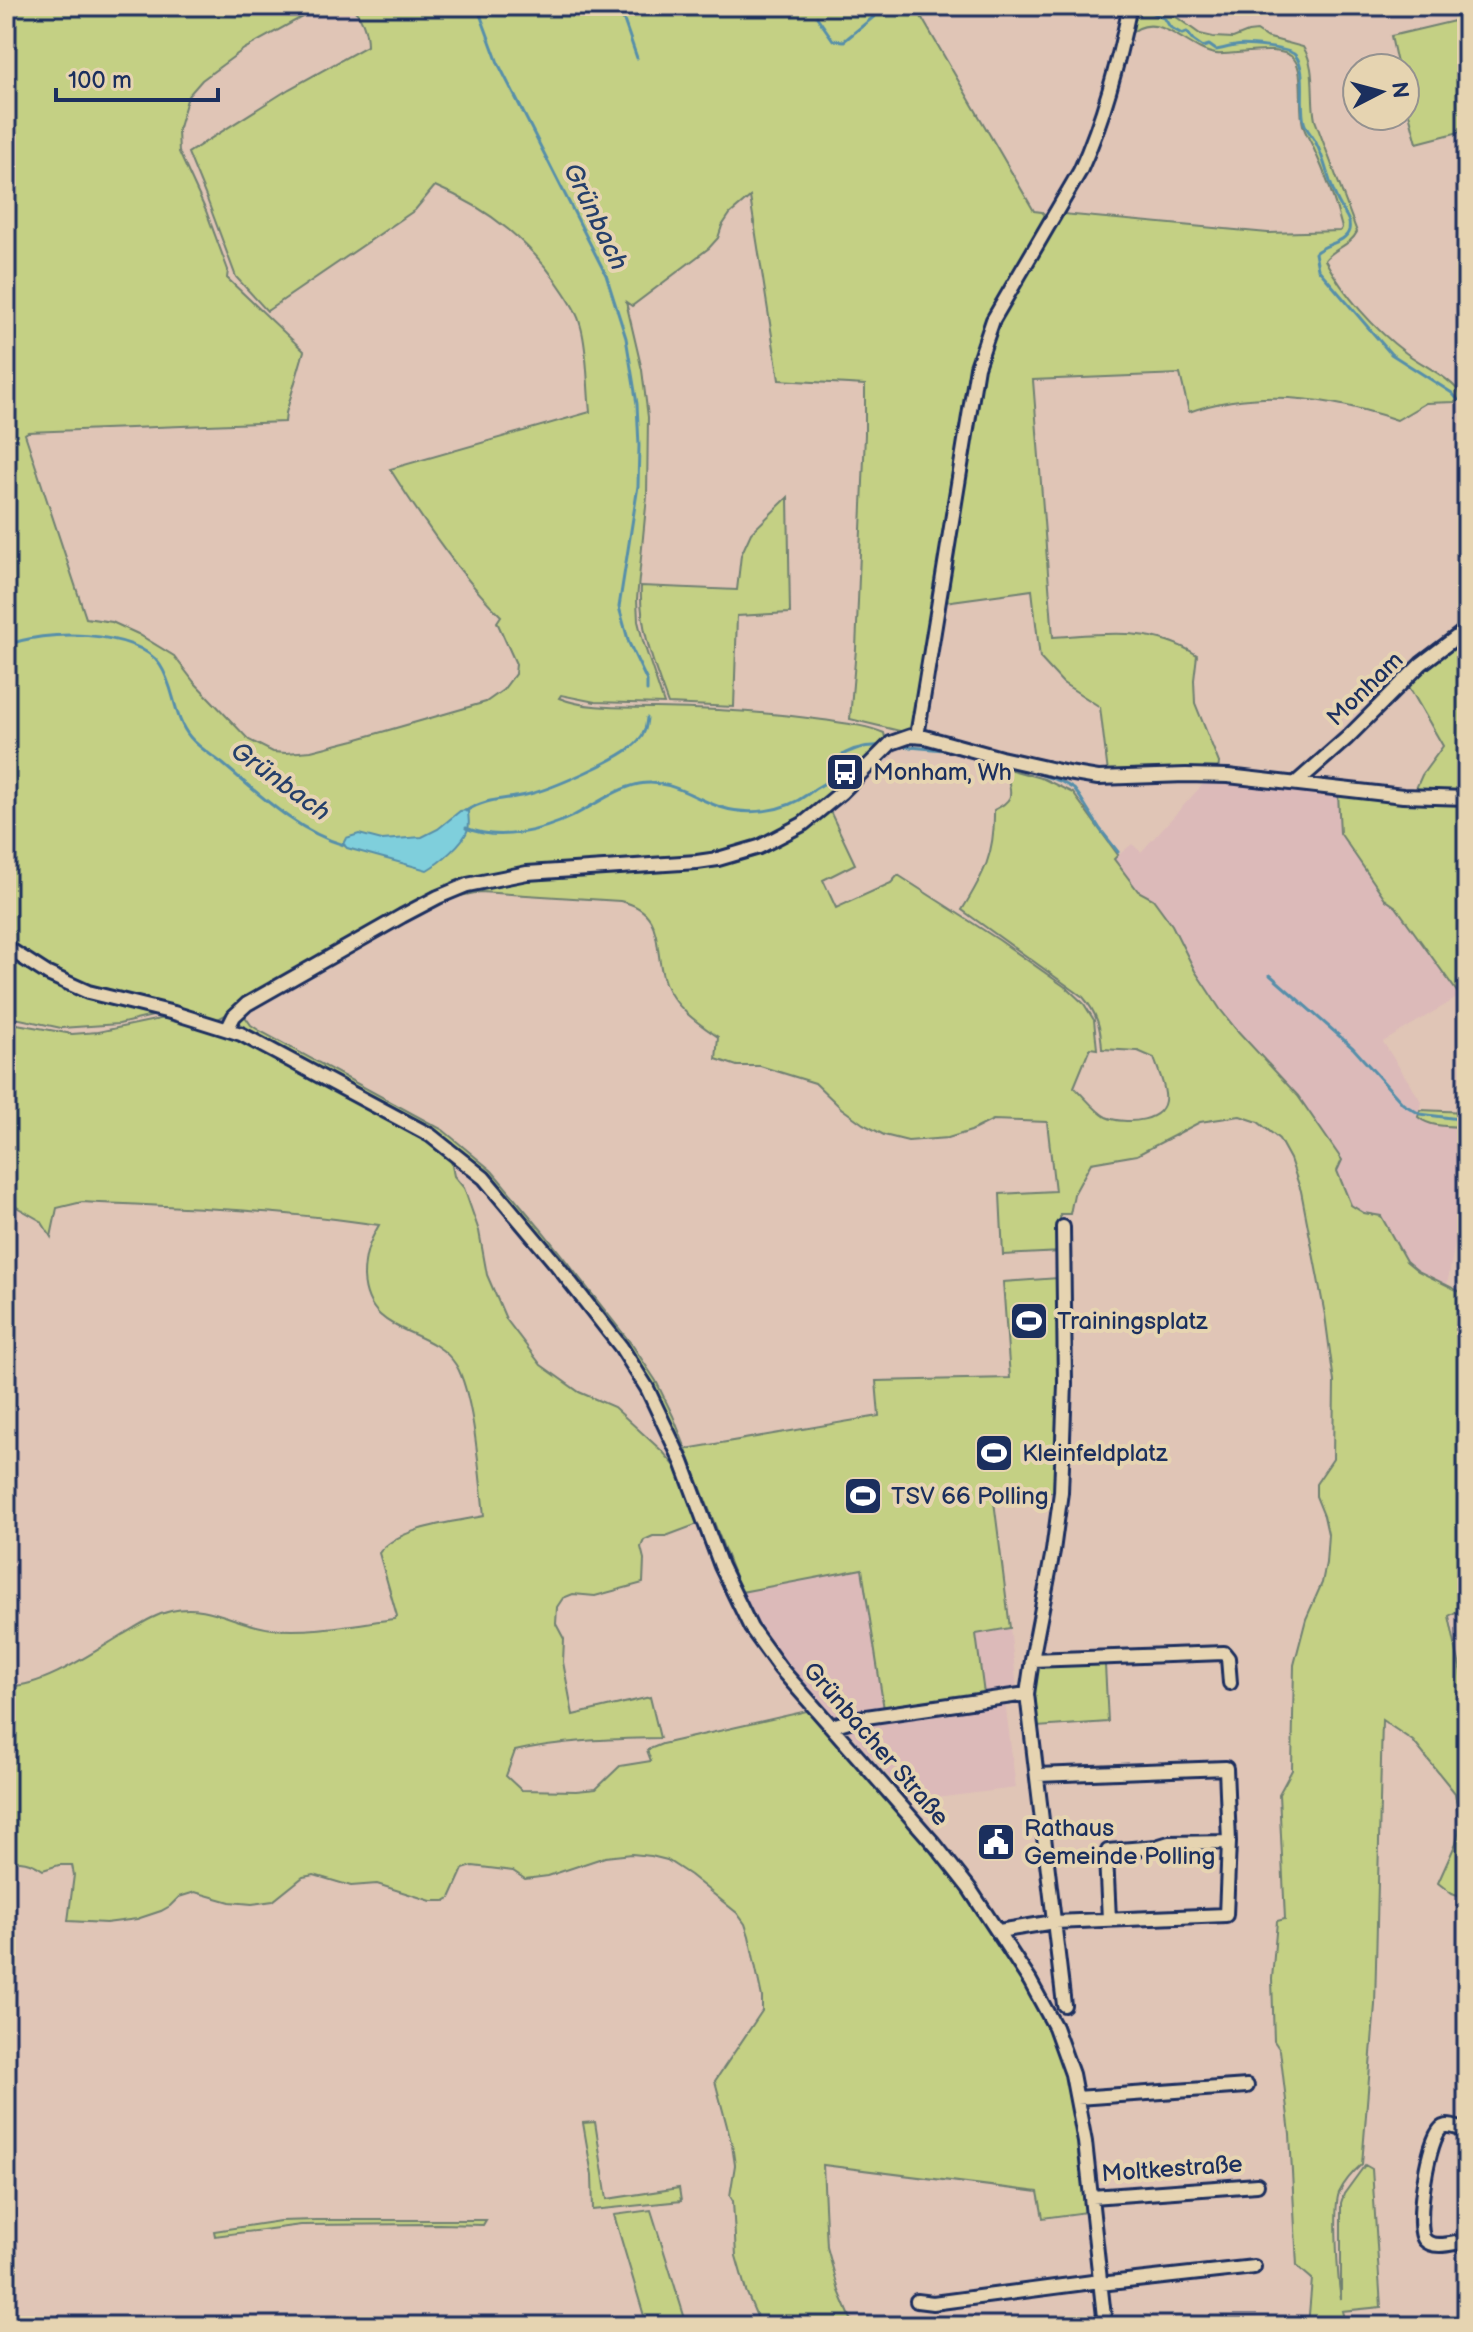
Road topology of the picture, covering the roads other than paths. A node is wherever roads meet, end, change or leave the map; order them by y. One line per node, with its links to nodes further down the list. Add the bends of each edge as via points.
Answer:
1 (1130, 6): 3 (street, via 1091,148 993,320 977,367)
2 (1467, 629): 4 (street, Monham, via 1421,664)
3 (917, 736): 4 (street, via 1085,776 1200,775); 7 (street, via 886,747 820,811 759,847 697,862 527,873 467,885 247,1004)
4 (1296, 783): 5 (street)
5 (1467, 798)
6 (6, 947): 7 (street, Grünbacher Straße, via 88,992)
7 (228, 1028): 12 (street, Grünbacher Straße, via 430,1135 484,1178 621,1347 682,1462 751,1628)
8 (1063, 1227): 9 (street, via 1061,1492)
9 (1032, 1660): 10 (street, via 1224,1653); 11 (street)
10 (1230, 1683)
11 (1027, 1694): 12 (street); 13 (street)
12 (832, 1726): 17 (street, Grünbacher Straße, via 936,1846)
13 (1037, 1775): 14 (street, via 1226,1768); 16 (street)
14 (1229, 1842): 15 (street, via 1226,1915); 15 (street, via 1108,1851)
15 (1109, 1919): 16 (street)
16 (1054, 1922): 17 (street); 18 (street)
17 (999, 1931): 20 (street, Grünbacher Straße, via 1055,2027)
18 (1064, 2005)
19 (1247, 2086): 20 (street)
20 (1077, 2098): 23 (street, Grünbacher Straße)
21 (1467, 2131): 24 (street, via 1449,2126 1437,2133 1420,2228 1425,2240 1437,2245)
22 (1257, 2185): 23 (street, Moltkestraße)
23 (1092, 2197): 26 (street, Grünbacher Straße)
24 (1467, 2241)
25 (1254, 2267): 26 (street)
26 (1100, 2283): 27 (street); 28 (street, Grünbacher Straße)
27 (917, 2301)
28 (1105, 2326)

